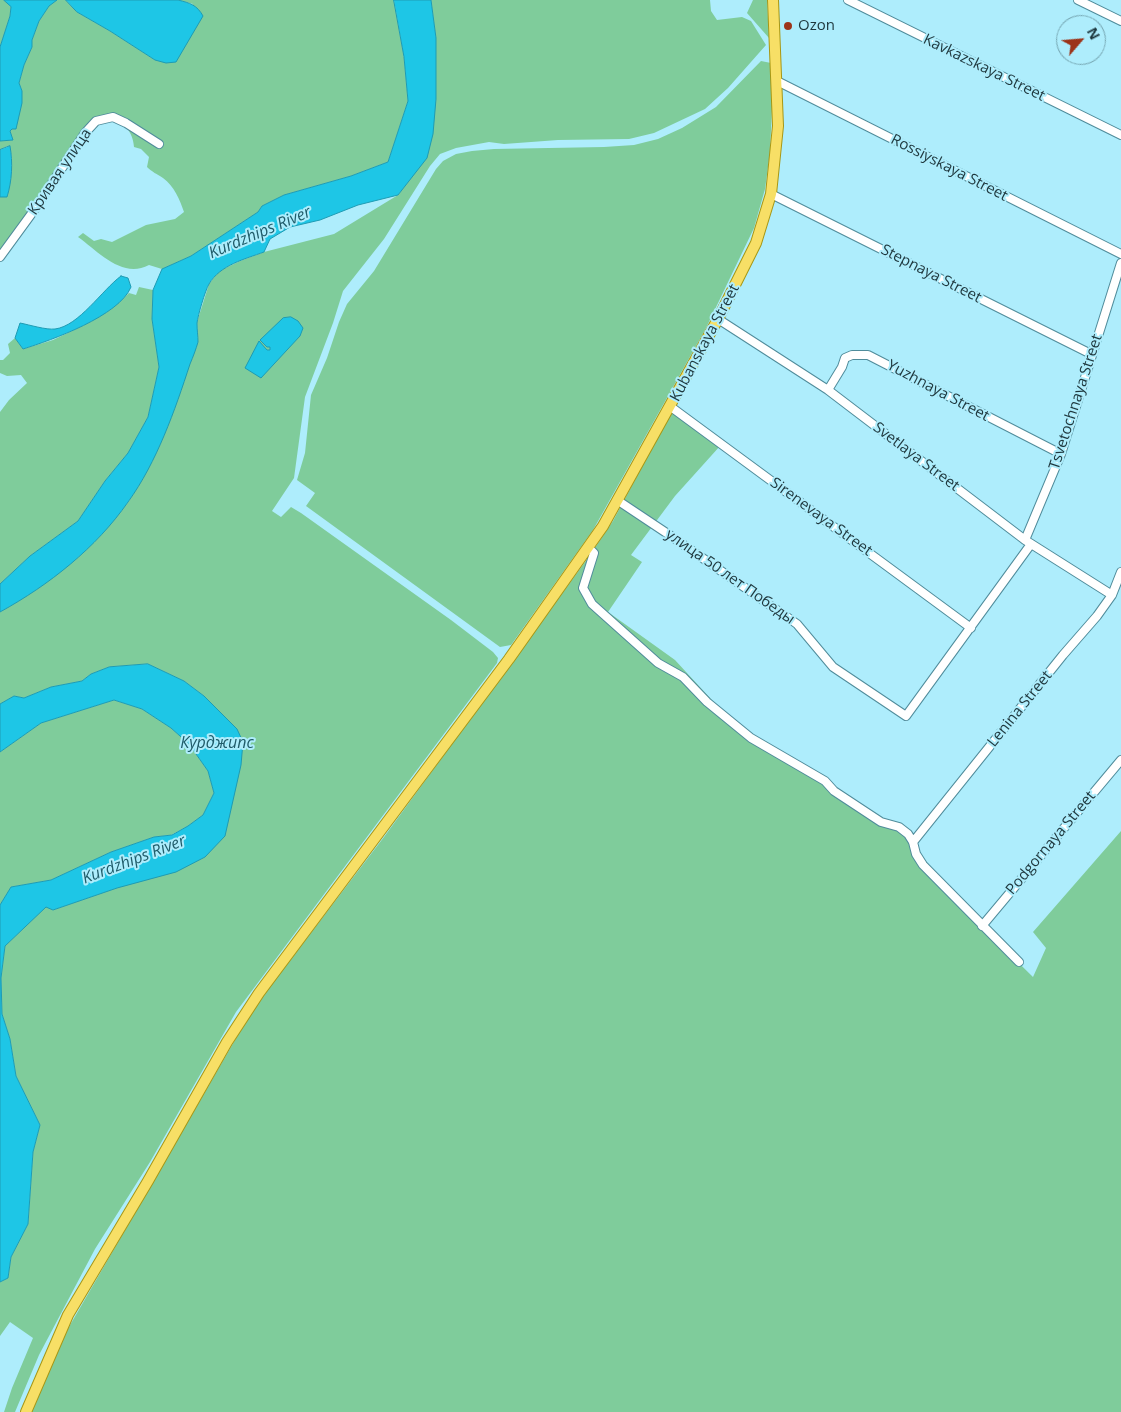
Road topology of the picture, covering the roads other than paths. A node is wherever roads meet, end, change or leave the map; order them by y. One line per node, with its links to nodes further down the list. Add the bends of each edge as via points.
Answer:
1 (773, 0): 5 (main road, Kubanskaya Street)
2 (848, 0): 6 (street, Kavkazskaya Street)
3 (1078, 0): 4 (street)
4 (1121, 22)
5 (777, 81): 8 (main road, Kubanskaya Street, via 778,126); 9 (street, Rossiyskaya Street)
6 (1121, 135)
7 (159, 144): 10 (street, Кривая улица, via 113,117 96,121)
8 (771, 194): 12 (main road, Kubanskaya Street, via 756,243); 13 (street, Stepnaya Street)
9 (1121, 254)
10 (0, 257)
11 (1121, 263): 13 (street, Tsvetochnaya Street)
12 (718, 319): 14 (street, Svetlaya Street); 15 (main road, Kubanskaya Street)
13 (1091, 354): 16 (street, Tsvetochnaya Street)
14 (828, 390): 16 (street, Yuzhnaya Street, via 845,358 868,355); 18 (street, Svetlaya Street)
15 (671, 407): 17 (main road, Kubanskaya Street); 22 (street, Sirenevaya Street)
16 (1061, 454): 18 (street, Tsvetochnaya Street)
17 (617, 500): 19 (main road, Kubanskaya Street); 23 (street, улица 50 лет Победы, via 797,624 833,667)
18 (1028, 542): 21 (street, Svetlaya Street); 22 (street, Tsvetochnaya Street)
19 (588, 547): 25 (street, via 594,553 583,588 592,604 658,663 683,677 707,702 751,738 825,781 881,822 899,827); 28 (main road, Kubanskaya Street, via 227,1042 68,1315)
20 (1121, 572): 21 (street, Lenina Street)
21 (1112, 595): 25 (street, Lenina Street)
22 (971, 628): 23 (street, Tsvetochnaya Street)
23 (906, 716)
24 (1121, 760): 26 (street, Podgornaya Street)
25 (913, 842): 26 (street, via 923,865)
26 (982, 926): 27 (street)
27 (1019, 962)
28 (26, 1412)

